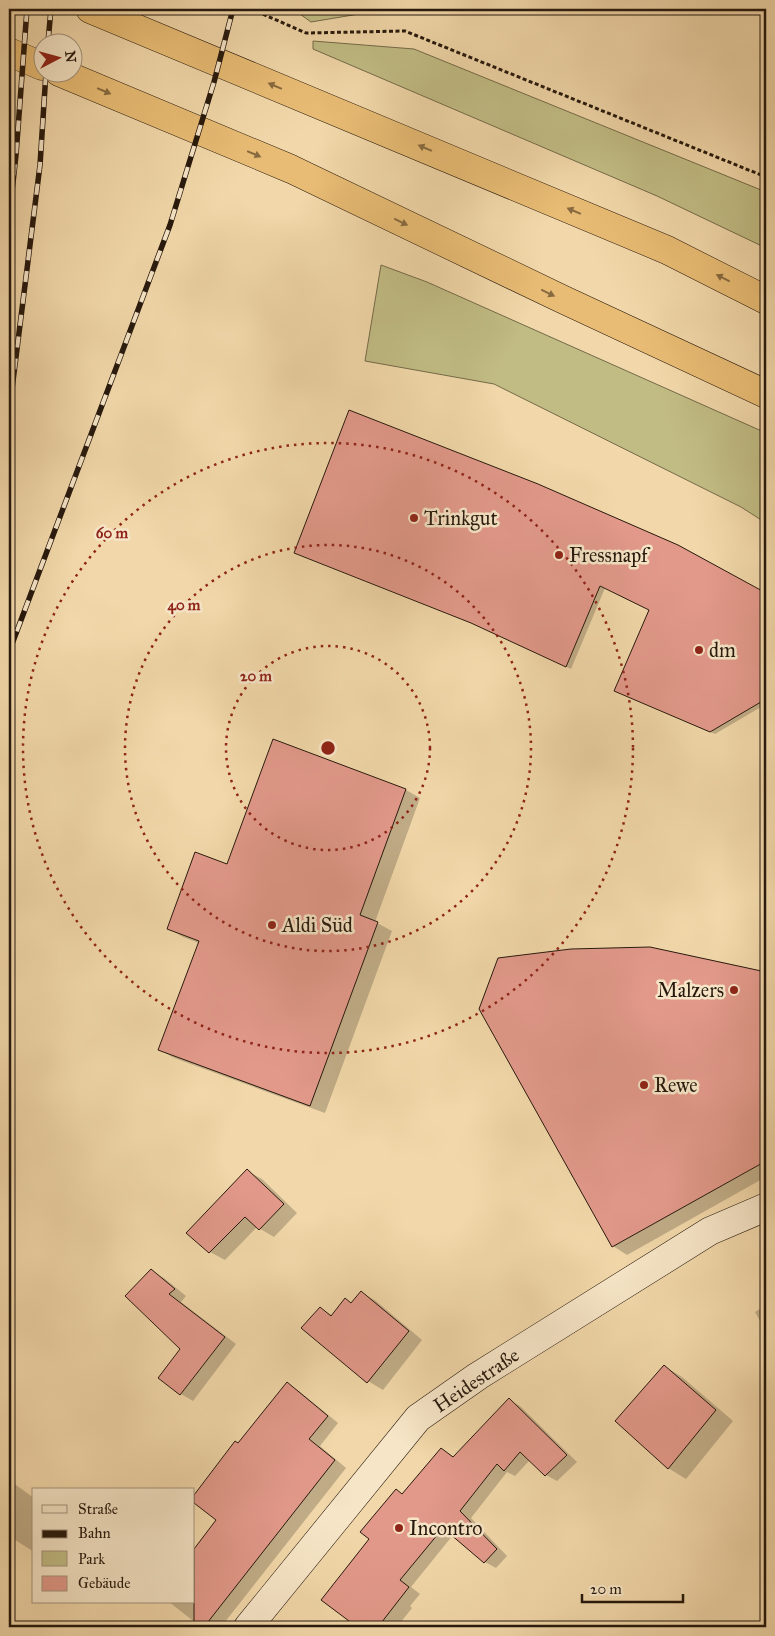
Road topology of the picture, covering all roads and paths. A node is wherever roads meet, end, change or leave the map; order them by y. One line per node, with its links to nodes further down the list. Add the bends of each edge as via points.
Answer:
1 (90, 9): 7 (highway, one-way to 1, via 667,250)
2 (252, 9): 6 (path, via 306,33 405,31)
3 (9, 52): 4 (highway)
4 (32, 62)
5 (82, 82): 8 (highway, one-way to 8, via 291,169)
6 (766, 177)
7 (766, 300)
8 (766, 394)
9 (766, 1207): 10 (street, Heidestraße, via 710,1231 478,1376 418,1418)
10 (248, 1627)

